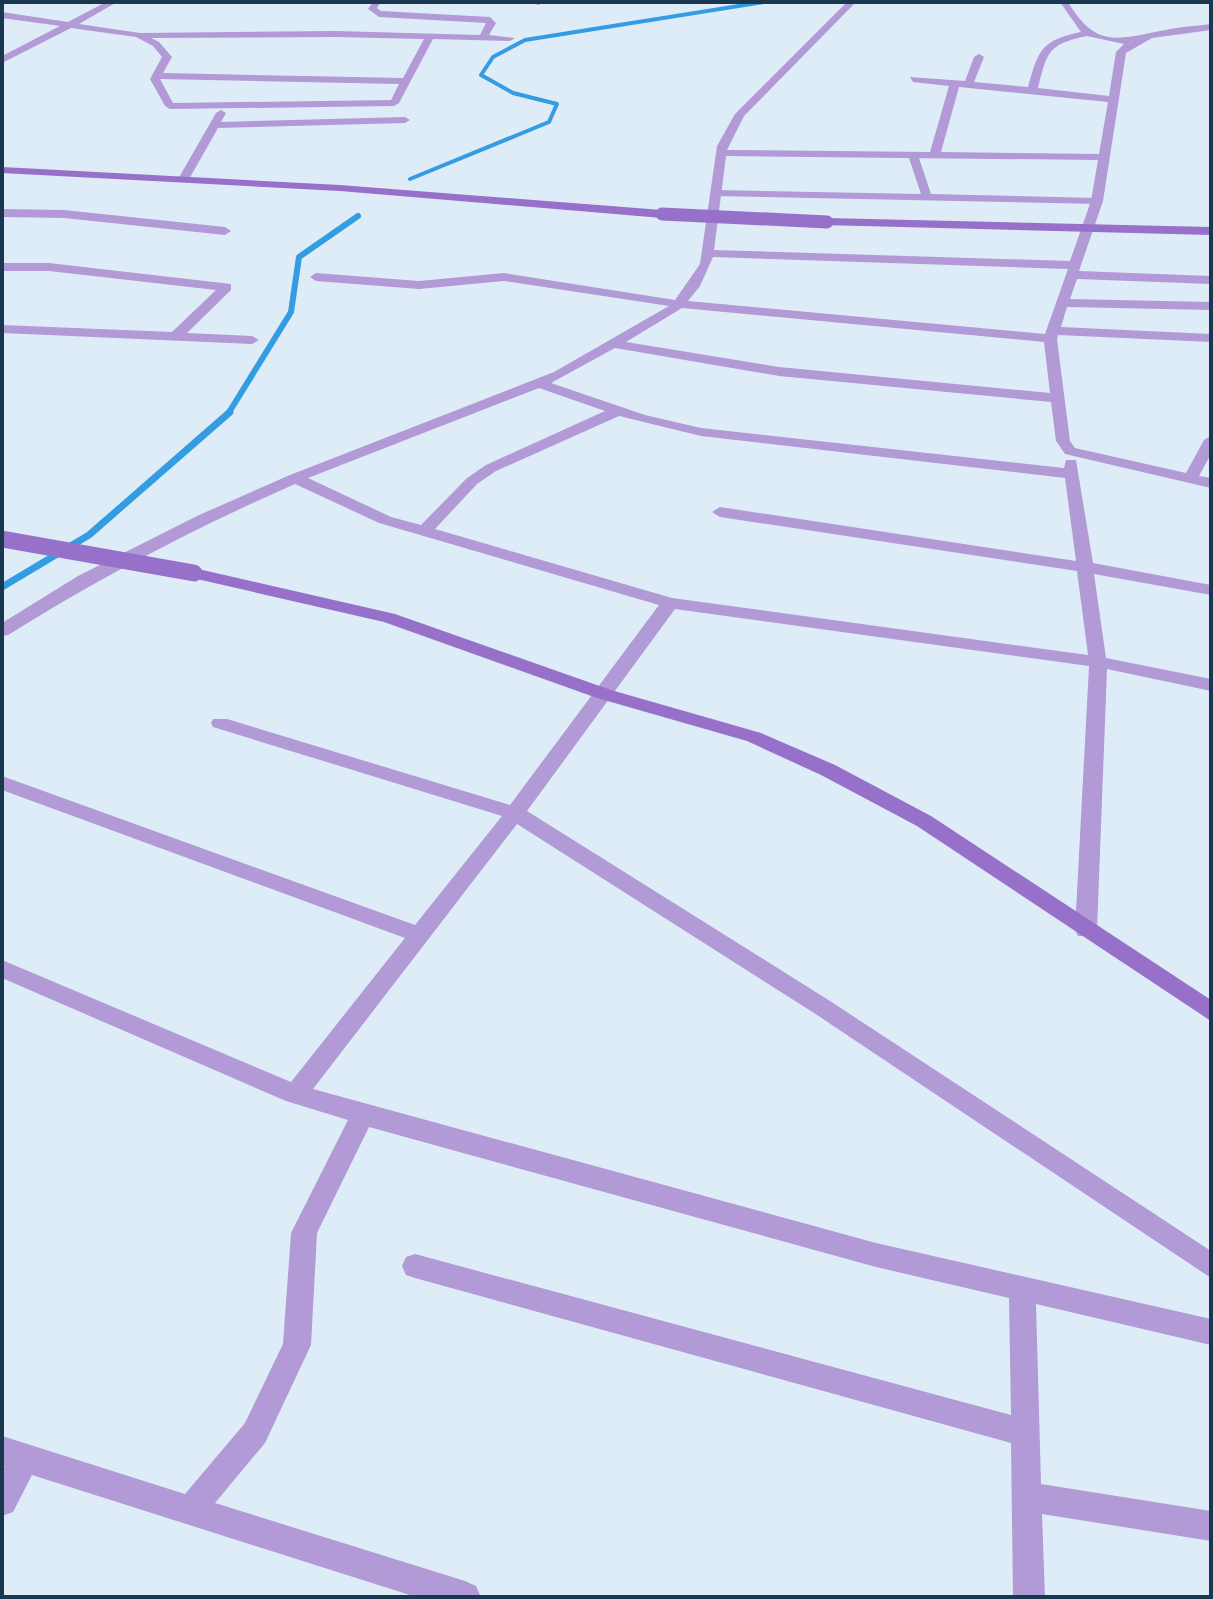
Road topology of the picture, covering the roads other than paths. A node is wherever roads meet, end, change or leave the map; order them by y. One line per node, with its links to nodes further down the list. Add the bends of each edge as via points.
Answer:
1 (113, 2): 8 (street)
2 (377, 2): 13 (street, via 372,9 379,14 487,19 491,23)
3 (531, 2): 4 (street)
4 (539, 2)
5 (852, 2): 28 (street, via 749,104)
6 (1064, 2): 10 (street)
7 (2, 15): 8 (street)
8 (69, 25): 11 (street); 17 (street)
9 (1211, 27): 15 (street)
10 (1088, 33): 15 (street); 23 (street, via 1049,43)
11 (138, 35): 12 (street); 18 (street, via 167,57)
12 (430, 36): 13 (street); 20 (street)
13 (483, 37): 14 (street)
14 (510, 38)
15 (1132, 42): 24 (street, via 1121,52)
16 (979, 57): 22 (street)
17 (2, 60)
18 (155, 76): 20 (street); 25 (street, via 170,106)
19 (913, 79): 21 (street)
20 (405, 81): 25 (street, via 394,103)
21 (955, 83): 22 (street); 30 (street)
22 (968, 85): 23 (street)
23 (1032, 91): 24 (street)
24 (1113, 99): 31 (street)
25 (224, 105): 27 (street)
26 (405, 120): 27 (street)
27 (216, 125): 33 (street)
28 (721, 153): 29 (street); 34 (street)
29 (913, 155): 30 (street); 35 (lane)
30 (934, 156): 31 (street)
31 (1104, 157): 36 (street)
32 (2, 170): 33 (street)
33 (184, 179): 38 (street, bridge, via 662,214)
34 (716, 193): 35 (lane); 41 (street)
35 (927, 197): 36 (lane)
36 (1097, 201): 38 (street)
37 (2, 213): 39 (street)
38 (1087, 227): 40 (street); 43 (street)
39 (225, 231)
40 (1211, 231)
41 (708, 253): 43 (street); 47 (street, via 694,286)
42 (2, 267): 51 (street, via 49,267 226,287)
43 (1073, 270): 45 (street); 46 (street)
44 (316, 277): 47 (street, via 419,285 504,277)
45 (1211, 280)
46 (1062, 303): 48 (street); 50 (street)
47 (679, 304): 50 (street); 54 (street)
48 (1211, 306)
49 (2, 329): 51 (street)
50 (1051, 335): 52 (street); 56 (street)
51 (176, 336): 53 (street)
52 (1211, 338)
53 (252, 340)
54 (615, 344): 55 (street); 56 (street, via 734,365)
55 (538, 383): 57 (street); 61 (street)
56 (1057, 398): 59 (street, via 1063,441)
57 (618, 411): 60 (street, via 701,432); 65 (street, via 491,468)
58 (1211, 440): 62 (street)
59 (1070, 451): 60 (street); 62 (street)
60 (1072, 474): 67 (street)
61 (295, 478): 65 (street, via 385,520); 70 (street, via 84,580)
62 (1190, 479): 63 (street)
63 (1211, 483)
64 (720, 512): 67 (street)
65 (424, 531): 69 (street)
66 (2, 539): 73 (street, bridge, via 194,573 389,618)
67 (1085, 567): 68 (street); 71 (street)
68 (1211, 590)
69 (670, 603): 71 (street); 73 (street)
70 (2, 631)
71 (1098, 662): 72 (street); 77 (street)
72 (1211, 685)
73 (604, 694): 76 (street); 77 (street, via 754,737 828,770 924,821)
74 (220, 723): 76 (street)
75 (2, 783): 78 (street)
76 (515, 813): 78 (street); 84 (street, via 822,1007)
77 (1086, 930): 80 (street)
78 (420, 935): 81 (street)
79 (2, 969): 81 (street)
80 (1211, 1012)
81 (295, 1094): 82 (street)
82 (363, 1115): 85 (street, via 876,1255); 91 (street, via 304,1233 297,1345 255,1433)
83 (415, 1266): 87 (street)
84 (1211, 1266)
85 (1022, 1289): 86 (street); 87 (street)
86 (1211, 1332)
87 (1025, 1433): 89 (street)
88 (14, 1454): 90 (street); 91 (street)
89 (1026, 1497): 92 (street); 94 (street)
90 (2, 1501)
91 (192, 1508): 93 (street)
92 (1211, 1526)
93 (465, 1597)
94 (1029, 1597)

